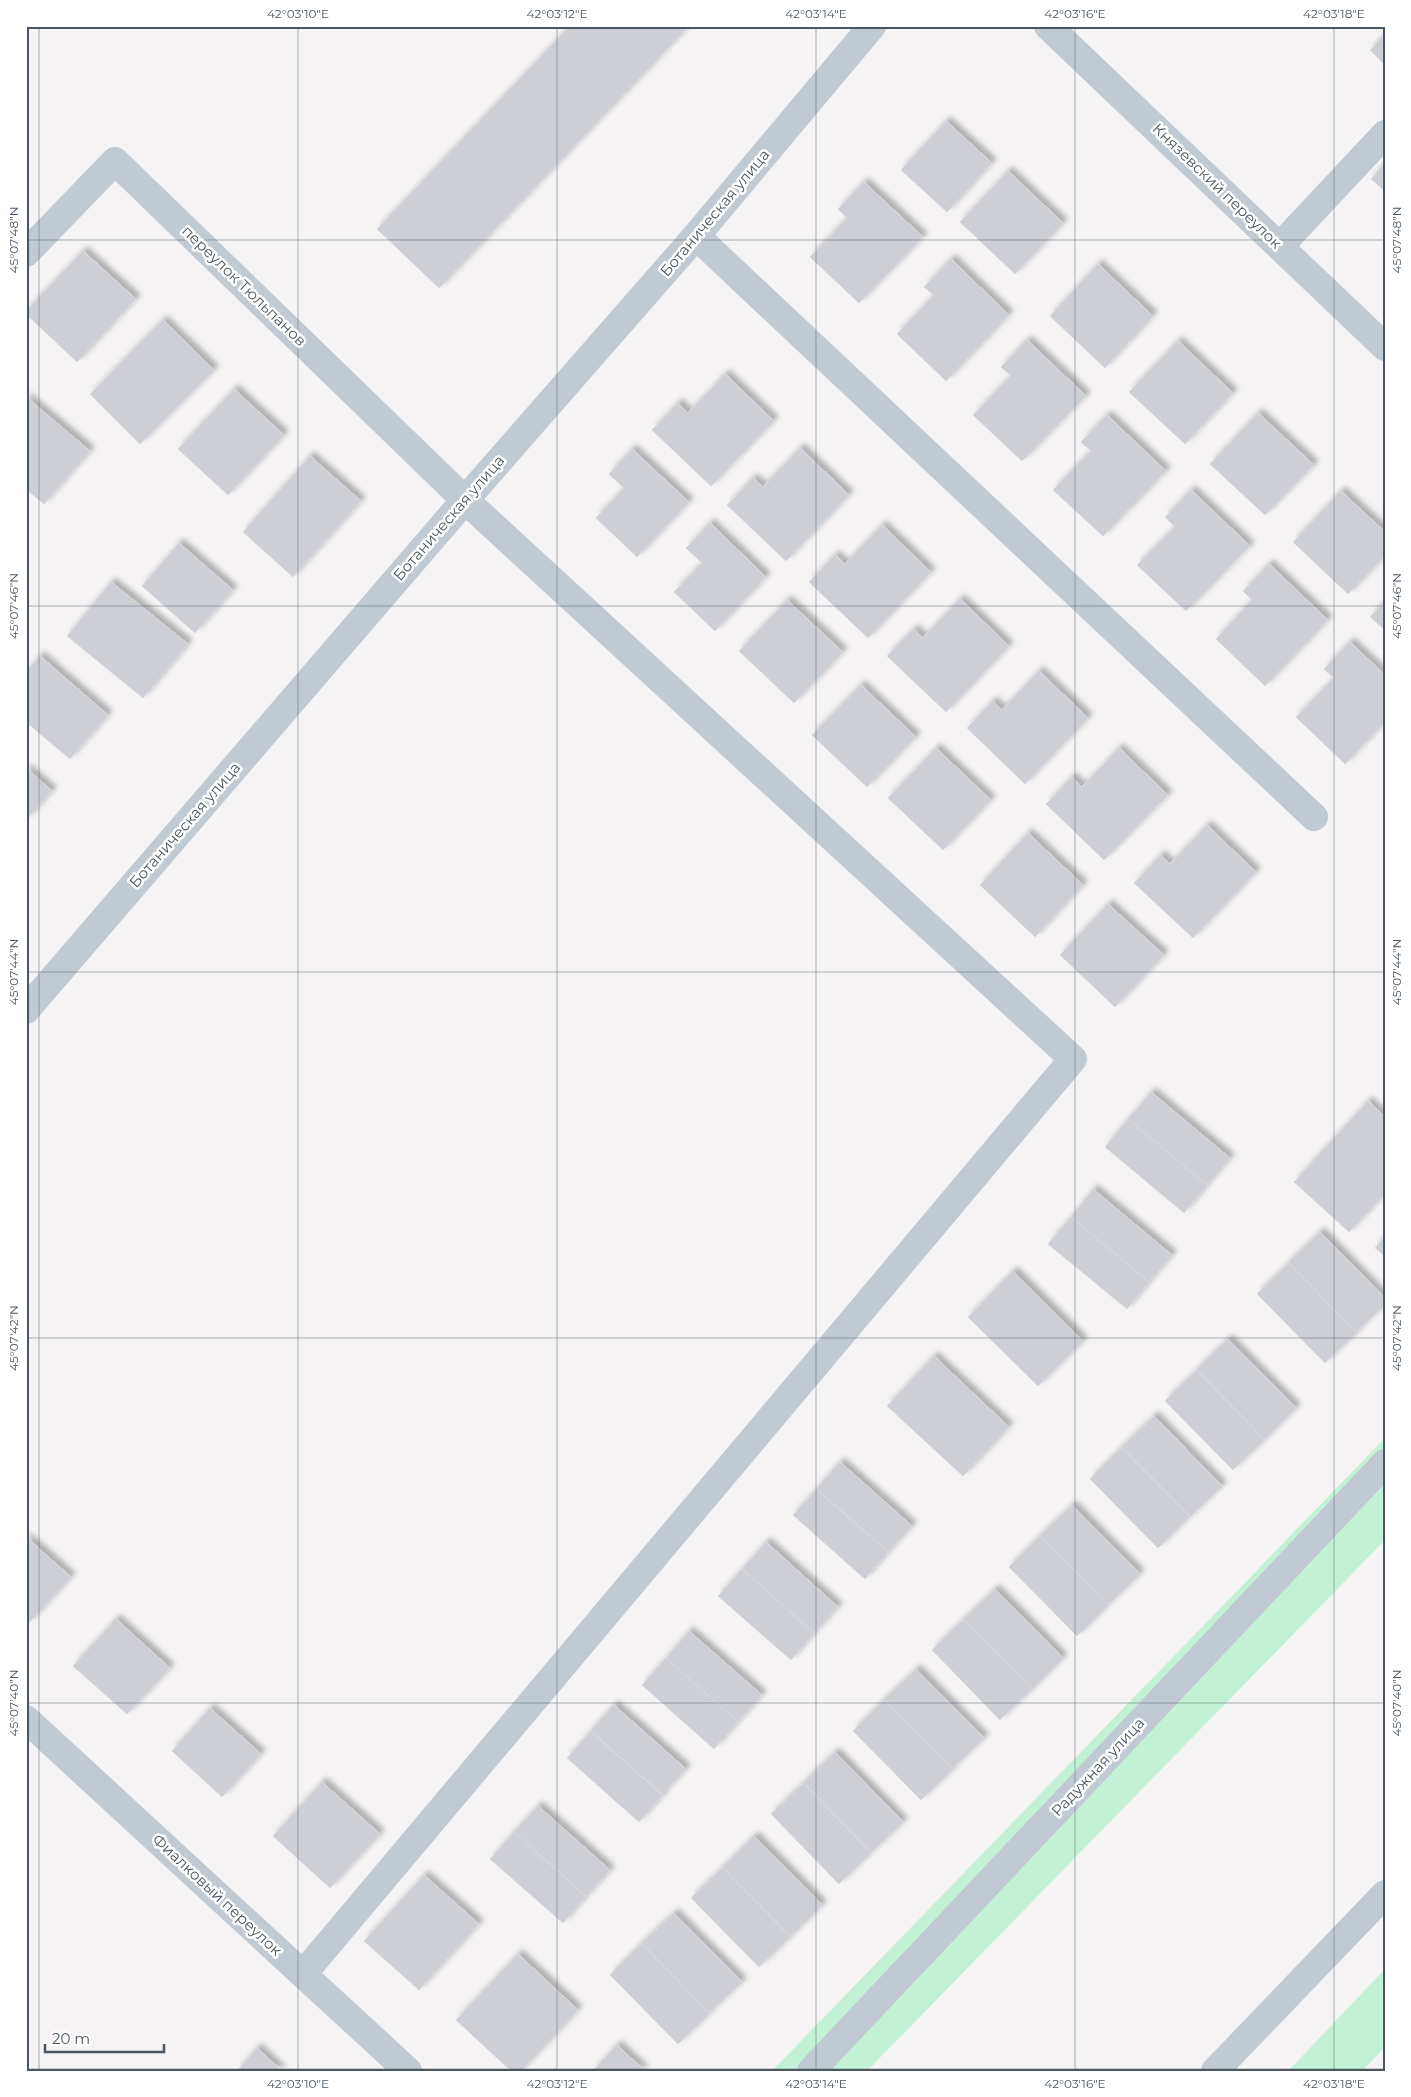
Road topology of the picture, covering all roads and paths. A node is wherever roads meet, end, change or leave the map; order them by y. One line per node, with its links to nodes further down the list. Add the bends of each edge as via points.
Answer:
1 (872, 26): 4 (street, Ботаническая улица)
2 (1048, 26): 5 (street, Князевский переулок)
3 (1385, 134): 5 (street)
4 (696, 236): 8 (street, Ботаническая улица); 9 (street)
5 (1280, 246): 7 (street, Князевский переулок)
6 (26, 253): 8 (street, переулок Тюльпанов, via 115,161)
7 (1385, 347)
8 (465, 500): 10 (street, Ботаническая улица); 14 (street, via 1072,1058)
9 (1314, 817)
10 (26, 1010)
11 (1385, 1463): 16 (street, Радужная улица)
12 (26, 1719): 14 (street, Фиалковый переулок)
13 (1385, 1894): 17 (street)
14 (303, 1974): 15 (street, Фиалковый переулок)
15 (408, 2071)
16 (811, 2071)
17 (1215, 2071)

